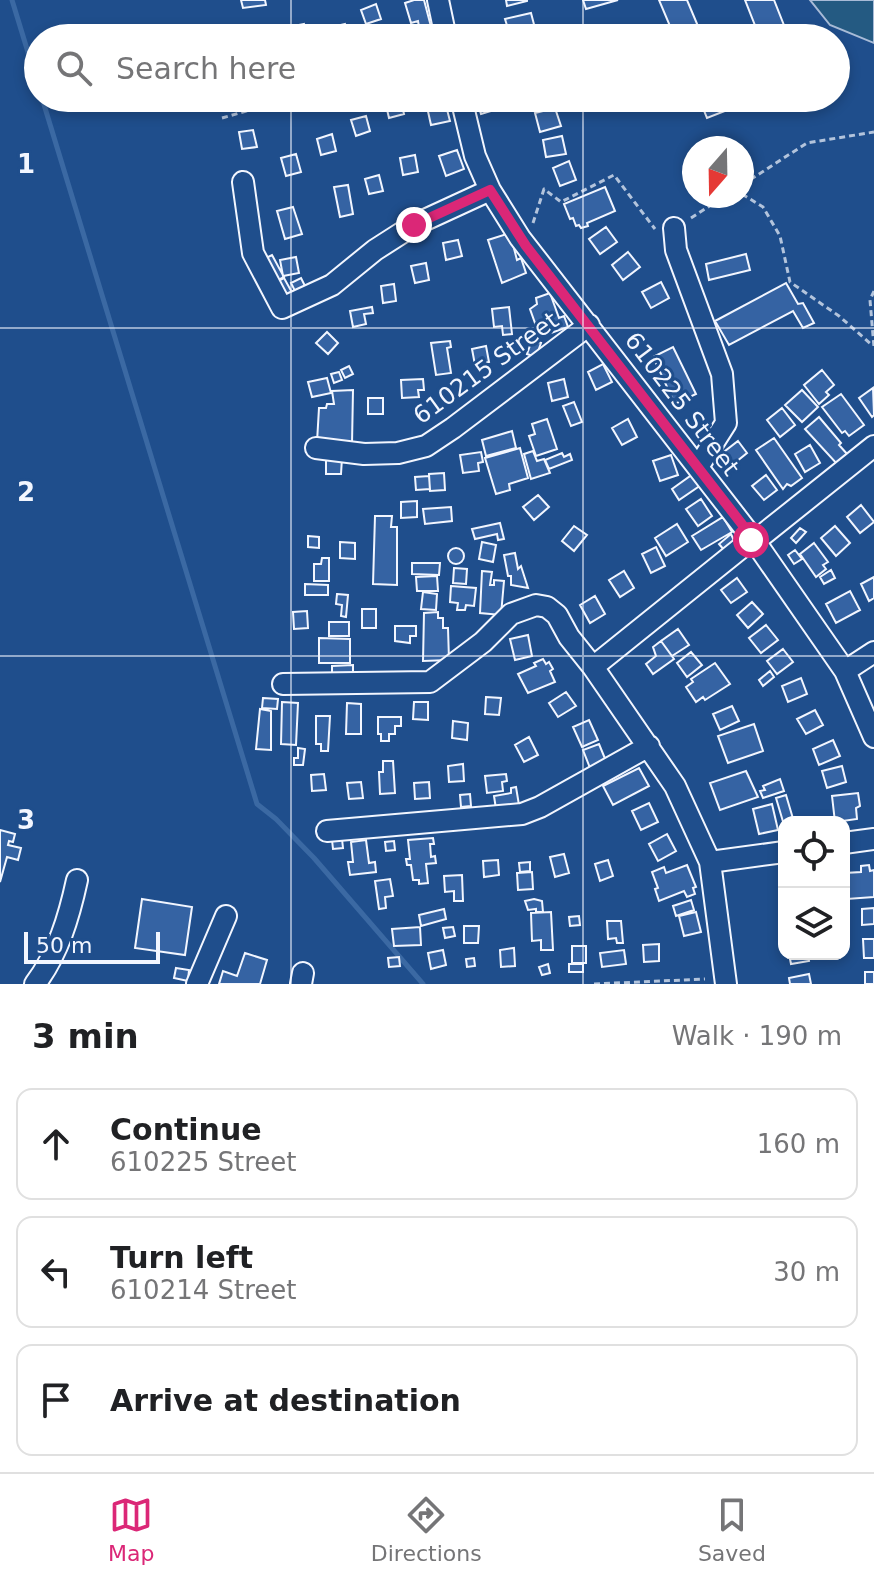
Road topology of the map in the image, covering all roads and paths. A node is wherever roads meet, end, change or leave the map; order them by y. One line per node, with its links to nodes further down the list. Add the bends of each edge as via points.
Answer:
1 (438, 0): 2 (street)
2 (443, 24)
3 (243, 112): 5 (path)
4 (464, 112): 9 (street, 610225 Street)
5 (222, 118)
6 (874, 132): 7 (path, via 807,143)
7 (754, 177)
8 (243, 182): 9 (street, via 253,253 282,308 332,285 414,225)
9 (490, 190): 13 (street, 610225 Street)
10 (754, 201): 16 (path, via 780,236 790,282)
11 (706, 208): 12 (path)
12 (674, 228): 13 (path, via 661,236 614,175 561,202 544,189); 19 (street, via 676,250 722,374 726,423)
13 (526, 246): 15 (street, 610225 Street)
14 (874, 291): 16 (path)
15 (589, 325): 18 (street, 610215 Street, via 426,446 364,454); 19 (street, 610225 Street)
16 (873, 346)
17 (874, 446): 20 (street)
18 (316, 448)
19 (698, 467): 20 (street, 610225 Street)
20 (755, 541): 22 (street); 23 (street, 610225 Street)
21 (874, 652): 23 (street)
22 (593, 667): 24 (street, via 557,615 536,605 511,614 430,682); 26 (street)
23 (845, 671): 25 (street, 610225 Street)
24 (283, 684)
25 (874, 737)
26 (649, 746): 27 (street, via 522,814); 31 (street, via 675,786)
27 (327, 831)
28 (874, 839): 29 (street)
29 (850, 842)
30 (778, 853): 31 (street)
31 (710, 862): 34 (street)
32 (77, 880): 35 (street, via 59,942)
33 (226, 916): 36 (street)
34 (725, 981): 37 (path)
35 (35, 984)
36 (197, 984)
37 (594, 984)

